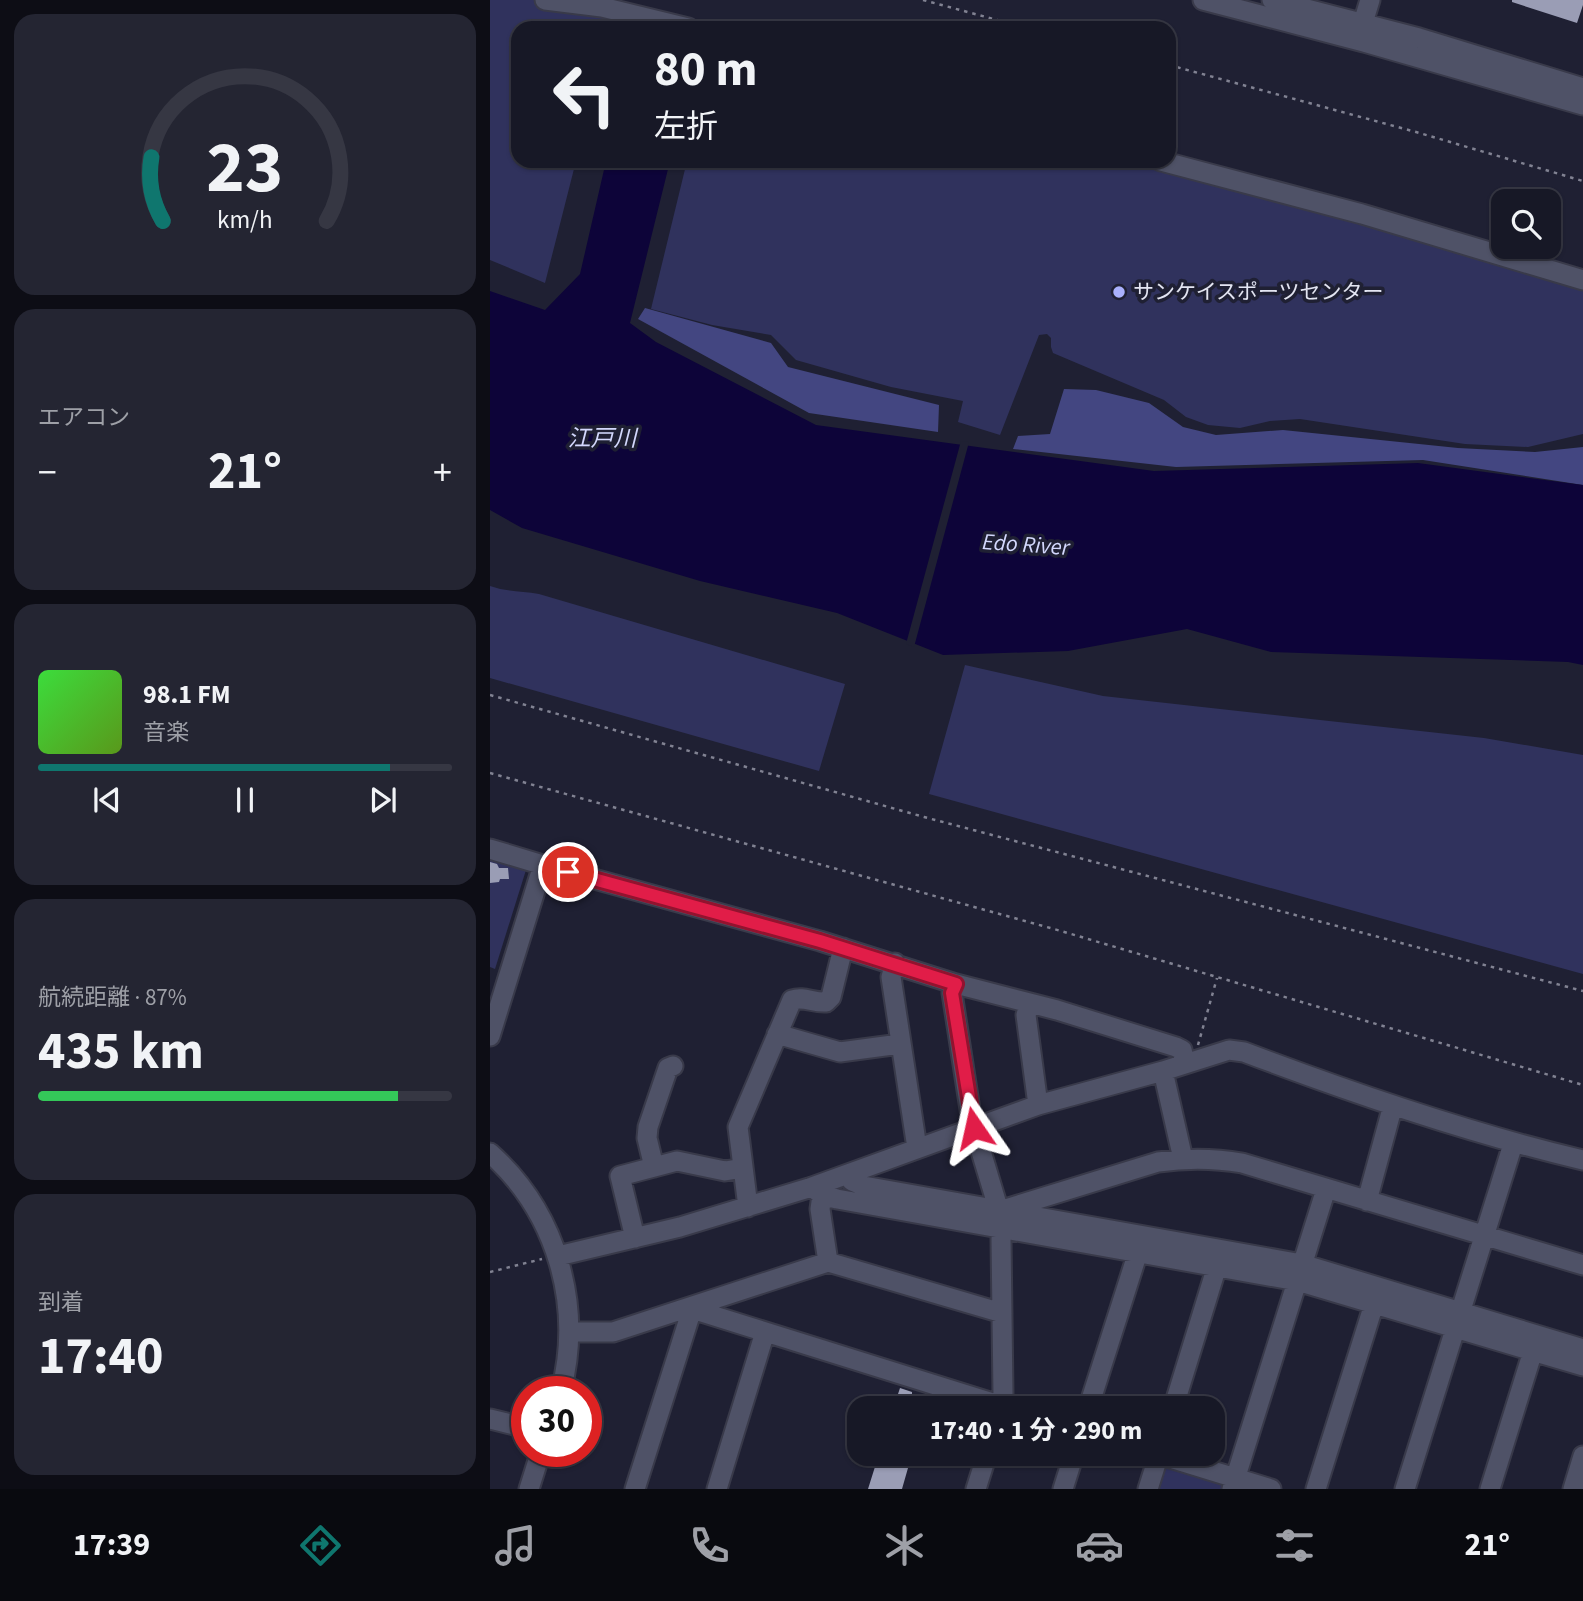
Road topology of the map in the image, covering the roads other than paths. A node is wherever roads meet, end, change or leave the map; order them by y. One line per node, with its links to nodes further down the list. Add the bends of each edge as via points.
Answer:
1 (545, 0): 6 (street)
2 (1203, 0): 5 (street)
3 (1272, 0): 7 (street)
4 (1370, 0): 7 (street)
5 (1231, 4): 9 (street)
6 (659, 21)
7 (1363, 23): 8 (street)
8 (1583, 88)
9 (1583, 105)
10 (1176, 165): 11 (street)
11 (1583, 280)
12 (490, 849): 13 (street)
13 (543, 866): 14 (street); 19 (street)
14 (843, 948): 15 (street); 18 (street, via 831,996 819,1003 801,997 792,1000)
15 (895, 963): 16 (street); 20 (street, via 891,977)
16 (956, 984): 17 (street); 26 (street, via 952,993)
17 (1030, 1003): 21 (street, via 1176,1047); 24 (street, via 1026,1014)
18 (777, 1034): 20 (street, via 840,1052); 33 (street, via 738,1126)
19 (490, 1036)
20 (900, 1044): 28 (street)
21 (1192, 1061): 23 (street); 25 (street, via 1237,1050)
22 (673, 1066): 32 (street, via 668,1068 648,1127)
23 (1163, 1071): 24 (street); 30 (street)
24 (1038, 1105): 26 (street)
25 (1394, 1105): 27 (street); 37 (street)
26 (973, 1128): 28 (street); 39 (street)
27 (1513, 1144): 31 (street); 40 (street)
28 (917, 1149): 34 (street)
29 (490, 1153): 43 (street, via 531,1201 551,1236)
30 (1183, 1158): 35 (street, via 1241,1163); 39 (street, via 1123,1172)
31 (1583, 1160)
32 (654, 1167): 33 (street, via 677,1161 725,1171); 41 (street, via 620,1176)
33 (743, 1168): 38 (street)
34 (850, 1174): 36 (street); 39 (street, via 852,1181 864,1186)
35 (1326, 1189): 37 (street); 47 (street)
36 (817, 1191): 38 (street); 39 (street, via 836,1199); 44 (street)
37 (1367, 1201): 40 (street)
38 (748, 1207): 41 (street)
39 (1001, 1217): 42 (street); 47 (street); 50 (street)
40 (1485, 1236): 45 (street); 51 (street)
41 (635, 1238): 43 (street)
42 (1138, 1252): 46 (street); 60 (street)
43 (552, 1257): 52 (street, via 567,1293)
44 (828, 1262): 49 (street); 50 (street)
45 (1583, 1265)
46 (1217, 1266): 47 (street); 61 (street)
47 (1300, 1273): 48 (street); 51 (street); 70 (street)
48 (1374, 1304): 51 (street); 78 (street)
49 (692, 1307): 52 (street, via 613,1332); 53 (street); 72 (street)
50 (1002, 1313): 59 (street)
51 (1458, 1320): 54 (street); 55 (street); 79 (street)
52 (570, 1332): 57 (street)
53 (765, 1332): 58 (street); 73 (street)
54 (1583, 1349)
55 (1533, 1351): 56 (street); 80 (street)
56 (1583, 1366)
57 (564, 1376)
58 (967, 1396)
59 (1005, 1396)
60 (1092, 1396)
61 (1177, 1396)
62 (490, 1419): 63 (street)
63 (511, 1424)
64 (1583, 1456): 81 (street)
65 (983, 1466): 74 (street)
66 (1070, 1466): 75 (street)
67 (1155, 1466): 76 (street)
68 (1189, 1466): 70 (street)
69 (536, 1467): 71 (street)
70 (1234, 1483): 77 (street)
71 (529, 1489)
72 (635, 1489)
73 (716, 1489)
74 (976, 1489)
75 (1063, 1489)
76 (1148, 1489)
77 (1270, 1489)
78 (1316, 1489)
79 (1405, 1489)
80 (1490, 1489)
81 (1573, 1489)

